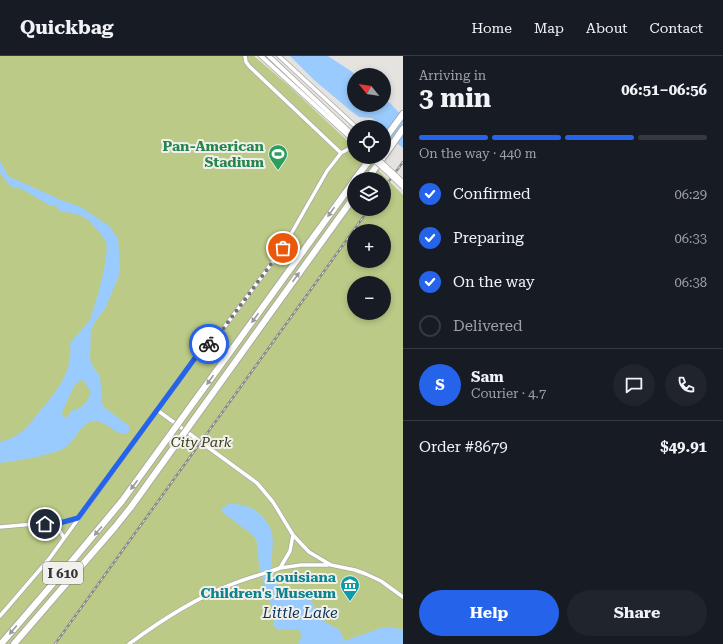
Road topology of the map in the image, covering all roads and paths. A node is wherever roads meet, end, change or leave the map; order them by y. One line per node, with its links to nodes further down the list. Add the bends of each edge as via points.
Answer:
1 (245, 56): 14 (street, via 246,62)
2 (261, 56): 5 (street)
3 (269, 56): 5 (street)
4 (279, 56): 7 (street)
5 (292, 81): 9 (street); 11 (street)
6 (403, 114): 10 (highway)
7 (348, 120)
8 (403, 129): 12 (highway)
9 (347, 130)
10 (391, 130)
11 (347, 134)
12 (391, 147)
13 (347, 150): 14 (street)
14 (341, 153): 21 (street, via 316,189 283,248 223,329 195,358)
15 (378, 164): 18 (street, bridge)
16 (384, 164): 17 (street, bridge)
17 (403, 182)
18 (403, 187)
19 (347, 191): 32 (highway, I 610, one-way to 32, bridge, via 122,501)
20 (347, 207): 33 (highway, I 610, one-way to 20, bridge, via 131,507)
21 (157, 410): 22 (street); 25 (street, via 257,483 273,502)
22 (78, 518): 23 (street); 26 (street)
23 (56, 524): 24 (street); 26 (street)
24 (0, 527)
25 (293, 535): 27 (street, via 309,552); 28 (street, via 290,551)
26 (64, 538): 31 (street)
27 (331, 565): 28 (street); 29 (street, via 366,574)
28 (278, 568): 34 (street, via 229,585 158,623)
29 (401, 594): 30 (street)
30 (403, 597)
31 (0, 616)
32 (1, 644)
33 (14, 644)
34 (129, 644)

